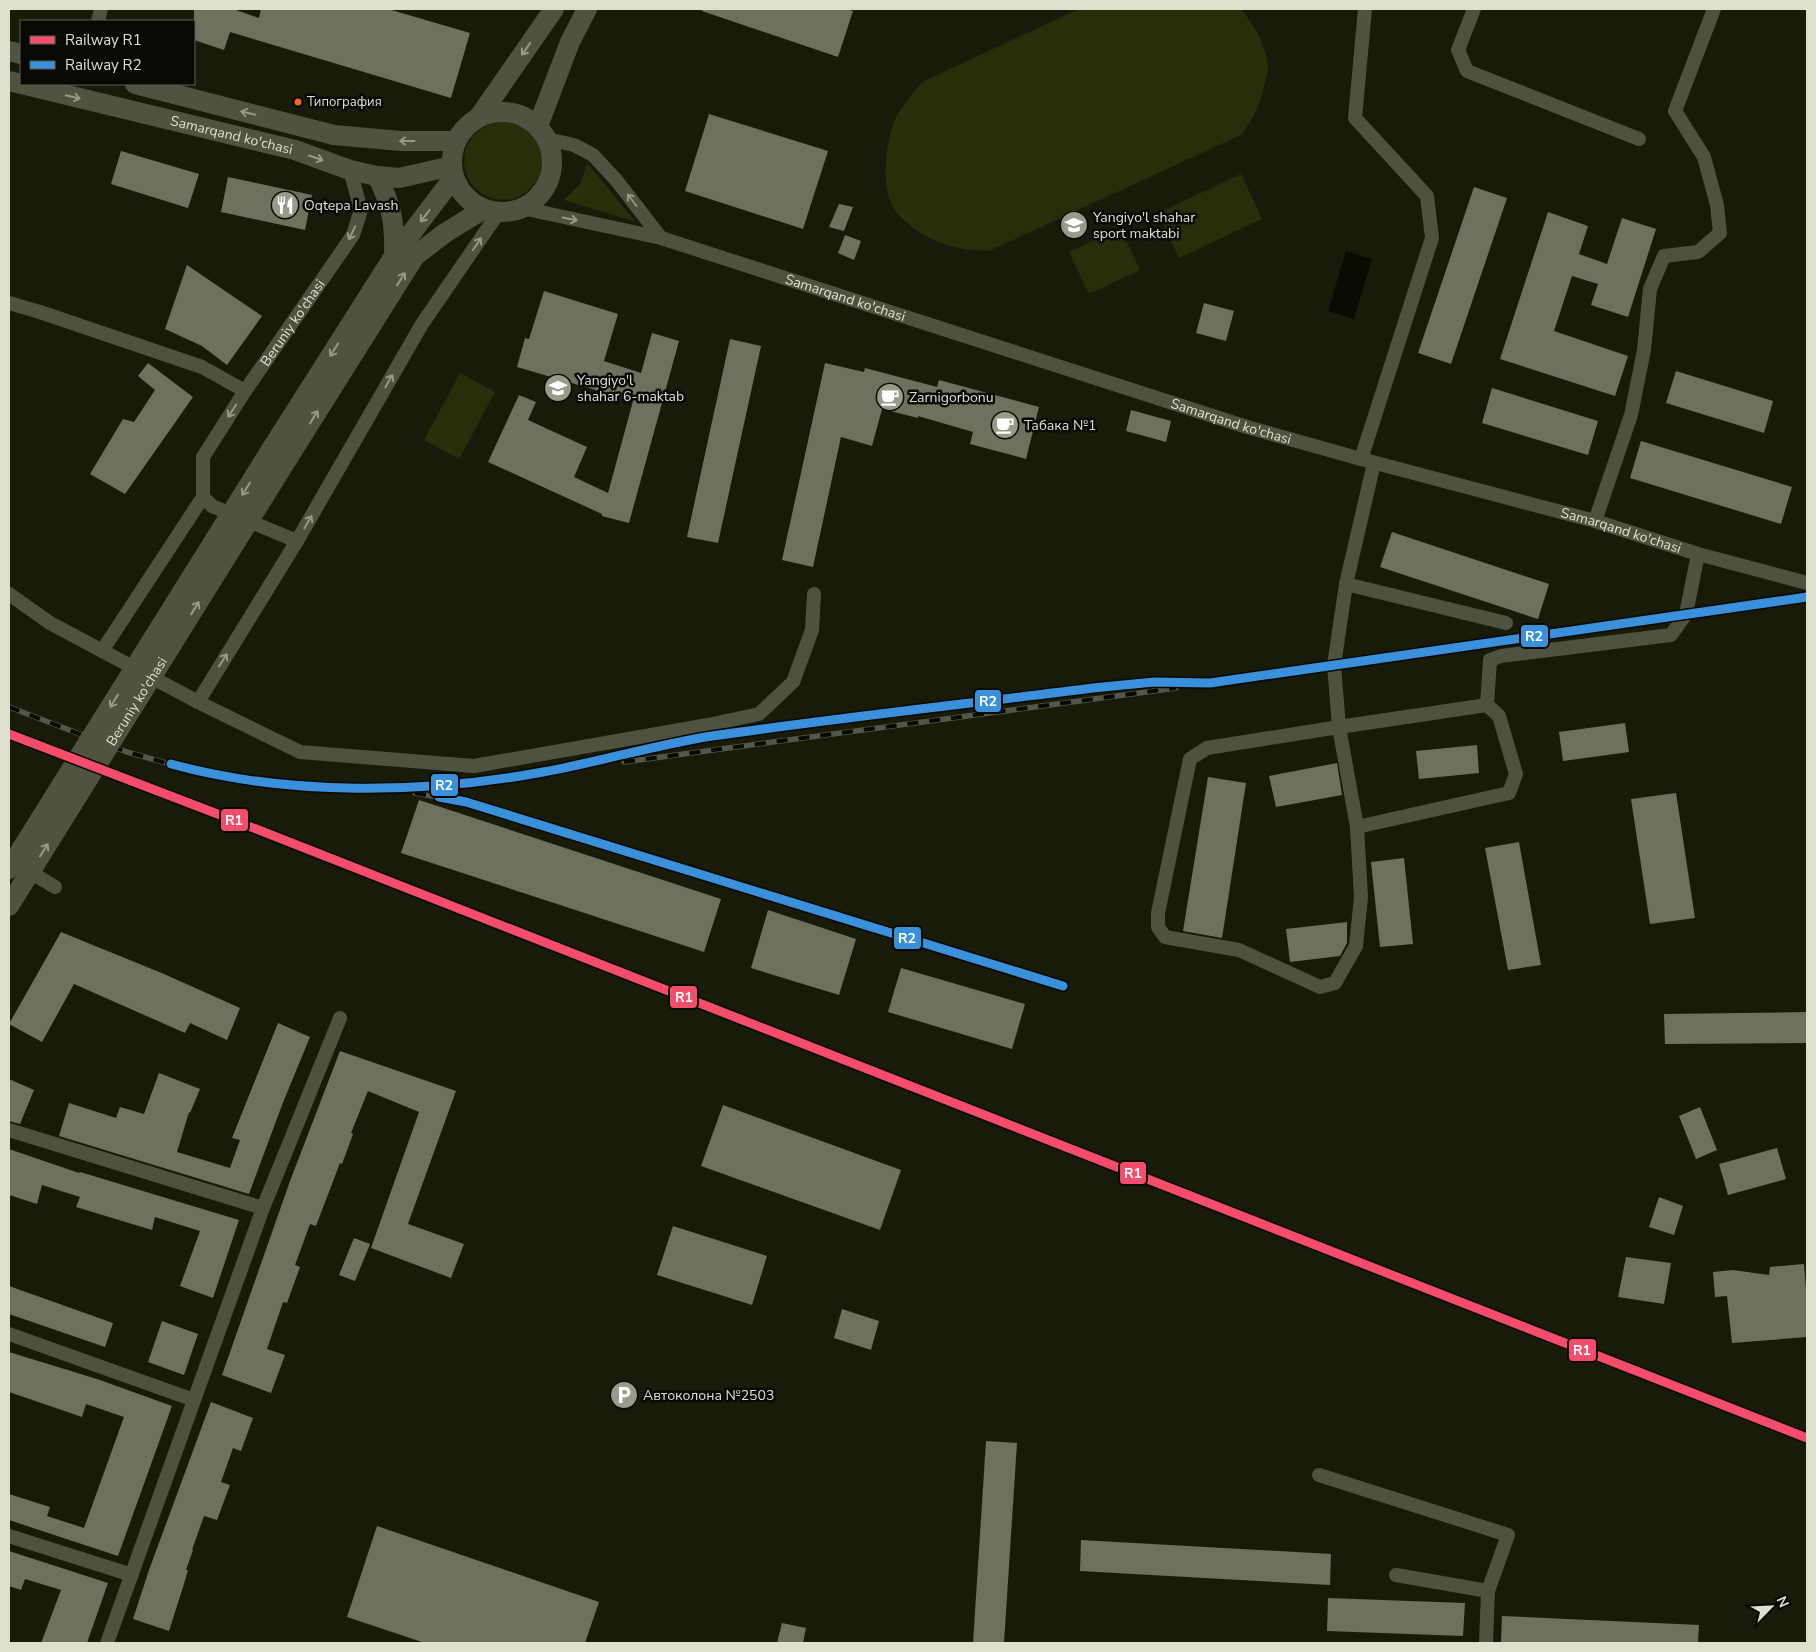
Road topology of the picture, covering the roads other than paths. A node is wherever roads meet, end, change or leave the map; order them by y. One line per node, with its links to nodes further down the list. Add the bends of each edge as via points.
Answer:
1 (554, 9): 8 (main road, one-way to 8)
2 (586, 9): 9 (main road, via 570,42)
3 (1365, 9): 22 (street, via 1355,118 1427,196 1432,238)
4 (1474, 9): 10 (street, via 1458,50 1467,71)
5 (1714, 9): 24 (street, via 1675,111 1704,157 1717,205 1720,233 1698,252 1664,256 1660,264 1650,289 1644,350 1631,415)
6 (26, 85): 12 (main road, Samarqand ko'chasi, one-way to 12, via 295,150)
7 (139, 85): 11 (main road, Samarqand ko'chasi, one-way to 7, via 401,141 334,135)
8 (479, 117): 9 (main road, via 494,112 510,112 525,117); 11 (main road)
9 (543, 132): 15 (main road, Beruniy ko'chasi, via 552,155 552,171 536,200); 17 (street, one-way to 9, via 618,181 593,155)
10 (1639, 139)
11 (456, 141): 13 (main road, Beruniy ko'chasi)
12 (350, 170): 14 (main road, Samarqand ko'chasi); 20 (street, Beruniy ko'chasi, one-way to 20, via 361,210 353,234)
13 (453, 172): 14 (main road, Samarqand ko'chasi, via 399,178); 16 (main road, via 461,191 471,202); 18 (main road, Beruniy ko'chasi, one-way to 18)
14 (377, 176): 18 (main road, via 392,214)
15 (522, 208): 16 (main road, Beruniy ko'chasi, via 511,212); 17 (street, Samarqand ko'chasi, one-way to 17)
16 (492, 211): 21 (main road, Beruniy ko'chasi, one-way to 16, via 415,256 445,233); 25 (street, one-way to 16, via 422,324)
17 (661, 238): 22 (street, Samarqand ko'chasi, via 1247,427)
18 (394, 256): 21 (main road, Beruniy ko'chasi, one-way to 21)
19 (9, 303): 20 (street, via 202,367)
20 (245, 392): 23 (street, Beruniy ko'chasi, one-way to 23, via 202,457)
21 (280, 453): 38 (main road, Beruniy ko'chasi, one-way to 38, bridge); 40 (main road, Beruniy ko'chasi, one-way to 21, bridge)
22 (1368, 461): 24 (street, Samarqand ko'chasi); 28 (street)
23 (203, 497): 25 (street, via 212,506); 32 (street)
24 (1596, 521): 26 (street, Samarqand ko'chasi)
25 (297, 541): 33 (street, one-way to 25)
26 (1698, 554): 27 (street, Samarqand ko'chasi); 34 (street, via 1686,614 1671,635 1490,660)
27 (1807, 583)
28 (1346, 584): 31 (street); 35 (street, via 1334,665)
29 (9, 594): 32 (street, via 50,623)
30 (814, 594): 33 (street, via 812,630 793,682 760,714 708,725 474,766 300,752)
31 (1506, 623)
32 (102, 651): 33 (street)
33 (198, 702)
34 (1487, 705): 35 (street); 36 (street, via 1499,716 1516,774 1509,793)
35 (1339, 727): 36 (street); 36 (street, via 1207,748 1190,759 1158,913 1158,927 1165,938 1239,950 1320,987 1335,983 1356,946 1361,897)
36 (1357, 827)
37 (9, 860): 39 (street)
38 (9, 870)
39 (55, 887)
40 (9, 906)
41 (340, 1018): 43 (street)
42 (9, 1130): 43 (street)
43 (263, 1208): 45 (street)
44 (9, 1334): 45 (street)
45 (194, 1400): 48 (street)
46 (1319, 1474): 50 (street, via 1508,1535)
47 (9, 1536): 48 (street)
48 (132, 1574): 51 (street)
49 (1396, 1575): 50 (street)
50 (1488, 1591): 52 (street)
51 (107, 1643)
52 (1486, 1643)

